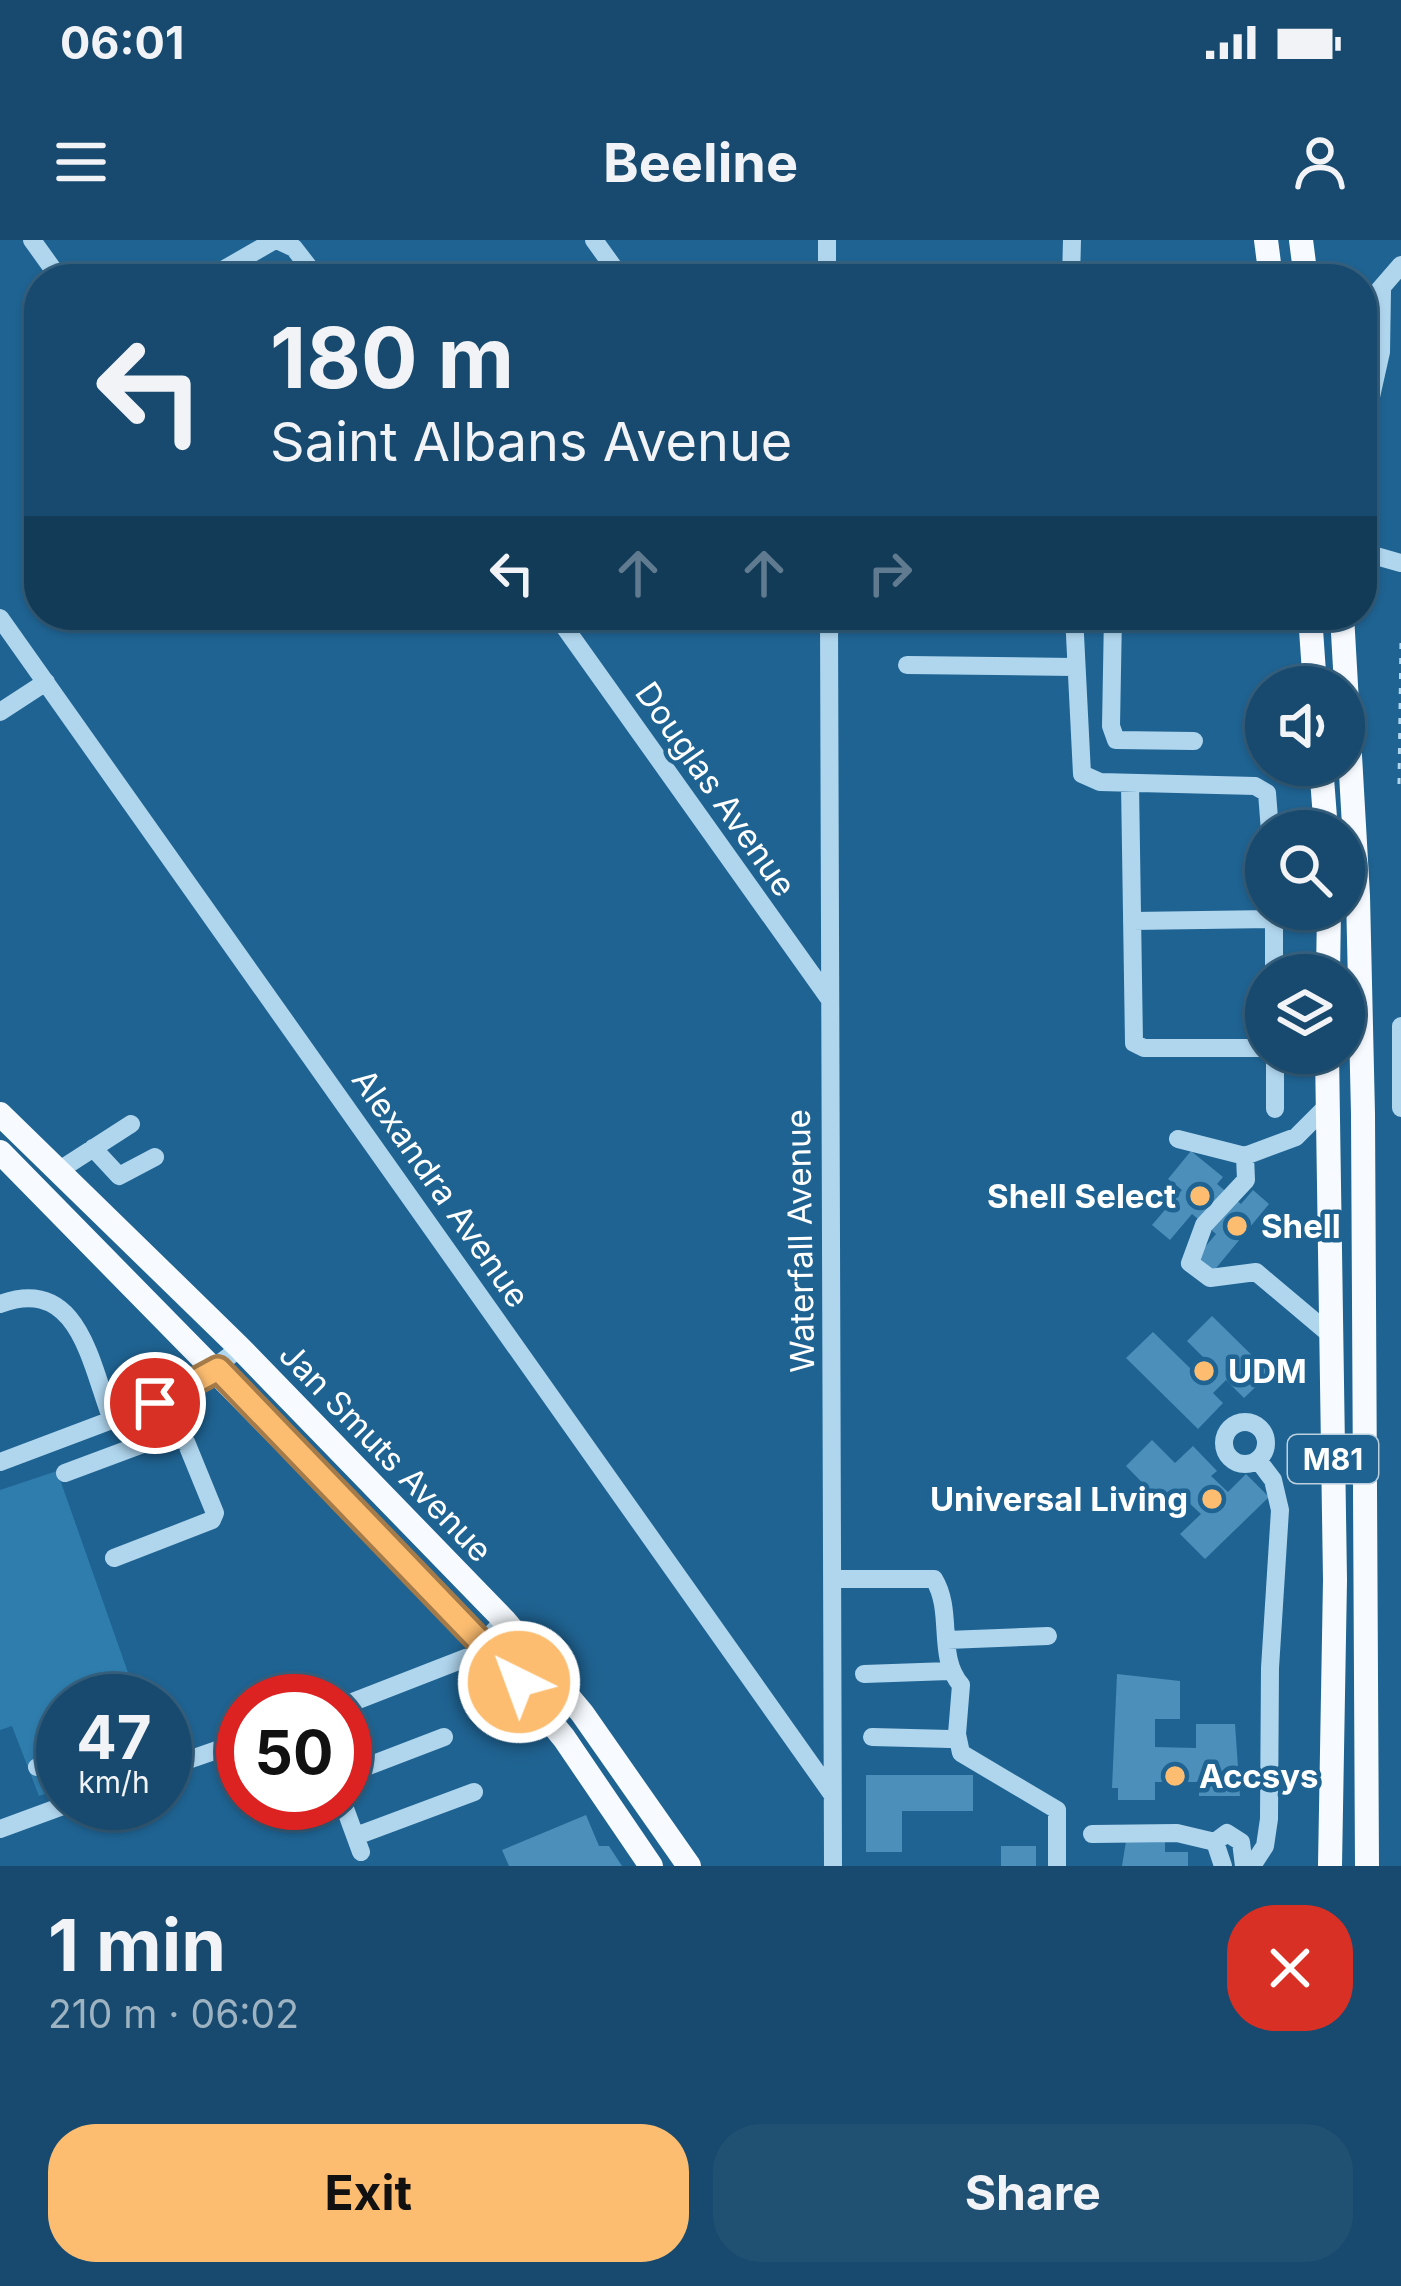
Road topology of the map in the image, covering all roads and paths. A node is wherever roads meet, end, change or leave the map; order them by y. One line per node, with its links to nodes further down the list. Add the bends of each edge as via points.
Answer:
1 (276, 240): 2 (street); 3 (street)
2 (234, 264)
3 (306, 264)
4 (1401, 265): 5 (street)
5 (1382, 291): 6 (street); 7 (street)
6 (1377, 296)
7 (1377, 374)
8 (0, 618): 19 (street, Alexandra Avenue)
9 (567, 630): 27 (street, Douglas Avenue)
10 (829, 630): 27 (street, Waterfall Avenue)
11 (1074, 630): 18 (street)
12 (1113, 630): 21 (street, via 1116,740)
13 (1311, 630): 17 (main road)
14 (1343, 630): 80 (main road, M81, via 1362,1092)
15 (1401, 640): 23 (path)
16 (907, 665): 18 (street)
17 (1314, 666)
18 (1074, 667): 22 (street, via 1078,767 1089,780)
19 (46, 682): 20 (street); 67 (street, Alexandra Avenue)
20 (0, 712)
21 (1194, 741)
22 (1130, 784): 24 (street, via 1256,786 1267,793); 26 (street)
23 (1399, 784)
24 (1268, 810)
25 (1245, 915): 26 (street)
26 (1132, 921): 29 (street, via 1134,1043)
27 (828, 997): 54 (street, Waterfall Avenue)
28 (1401, 1026): 34 (street)
29 (1245, 1048)
30 (1275, 1074): 33 (street)
31 (1327, 1074): 32 (main road, M81)
32 (1326, 1107): 40 (street, via 1296,1137); 44 (main road, M81)
33 (1275, 1108)
34 (1401, 1108)
35 (0, 1114): 42 (main road, Jan Smuts Avenue)
36 (131, 1124): 38 (street)
37 (1178, 1139): 40 (street)
38 (93, 1148): 41 (street, via 119,1176); 42 (street)
39 (1, 1155): 46 (main road, Jan Smuts Avenue)
40 (1245, 1156): 44 (street, via 1246,1180 1204,1225 1190,1263 1210,1278 1256,1272)
41 (155, 1157)
42 (58, 1171): 45 (main road, Jan Smuts Avenue)
43 (0, 1304): 48 (street, via 47,1298 69,1312)
44 (1332, 1336): 79 (main road, M81)
45 (240, 1348): 46 (street); 55 (main road, Jan Smuts Avenue)
46 (218, 1369): 47 (street); 58 (main road, Jan Smuts Avenue)
47 (155, 1403): 48 (street); 49 (street)
48 (112, 1420): 51 (street)
49 (167, 1435): 52 (street); 53 (street, via 186,1442 214,1514 205,1526)
50 (1258, 1460): 78 (street, via 1280,1510 1269,1819 1265,1846)
51 (0, 1462)
52 (65, 1473)
53 (114, 1558)
54 (833, 1579): 57 (street, via 934,1579); 67 (street, Waterfall Avenue)
55 (504, 1620): 58 (street); 74 (main road, Jan Smuts Avenue, via 572,1700)
56 (1048, 1636): 57 (street)
57 (947, 1640): 59 (street)
58 (484, 1643): 61 (street, via 463,1660); 73 (main road, Jan Smuts Avenue, via 564,1738)
59 (949, 1671): 60 (street); 62 (street, via 961,1685)
60 (864, 1674)
61 (372, 1695)
62 (957, 1735): 63 (street); 76 (street, via 974,1763 1057,1810)
63 (872, 1737)
64 (444, 1738): 65 (street)
65 (372, 1765)
66 (474, 1792): 70 (street, via 358,1844)
67 (832, 1794): 75 (street, Waterfall Avenue)
68 (36, 1816): 69 (street)
69 (0, 1829)
70 (353, 1830)
71 (1092, 1834): 72 (street, via 1177,1833)
72 (1215, 1842): 77 (street); 78 (street, via 1227,1833 1239,1838)
73 (651, 1866)
74 (689, 1866)
75 (833, 1866)
76 (1057, 1866)
77 (1223, 1866)
78 (1248, 1866)
79 (1330, 1866)
80 (1367, 1866)

